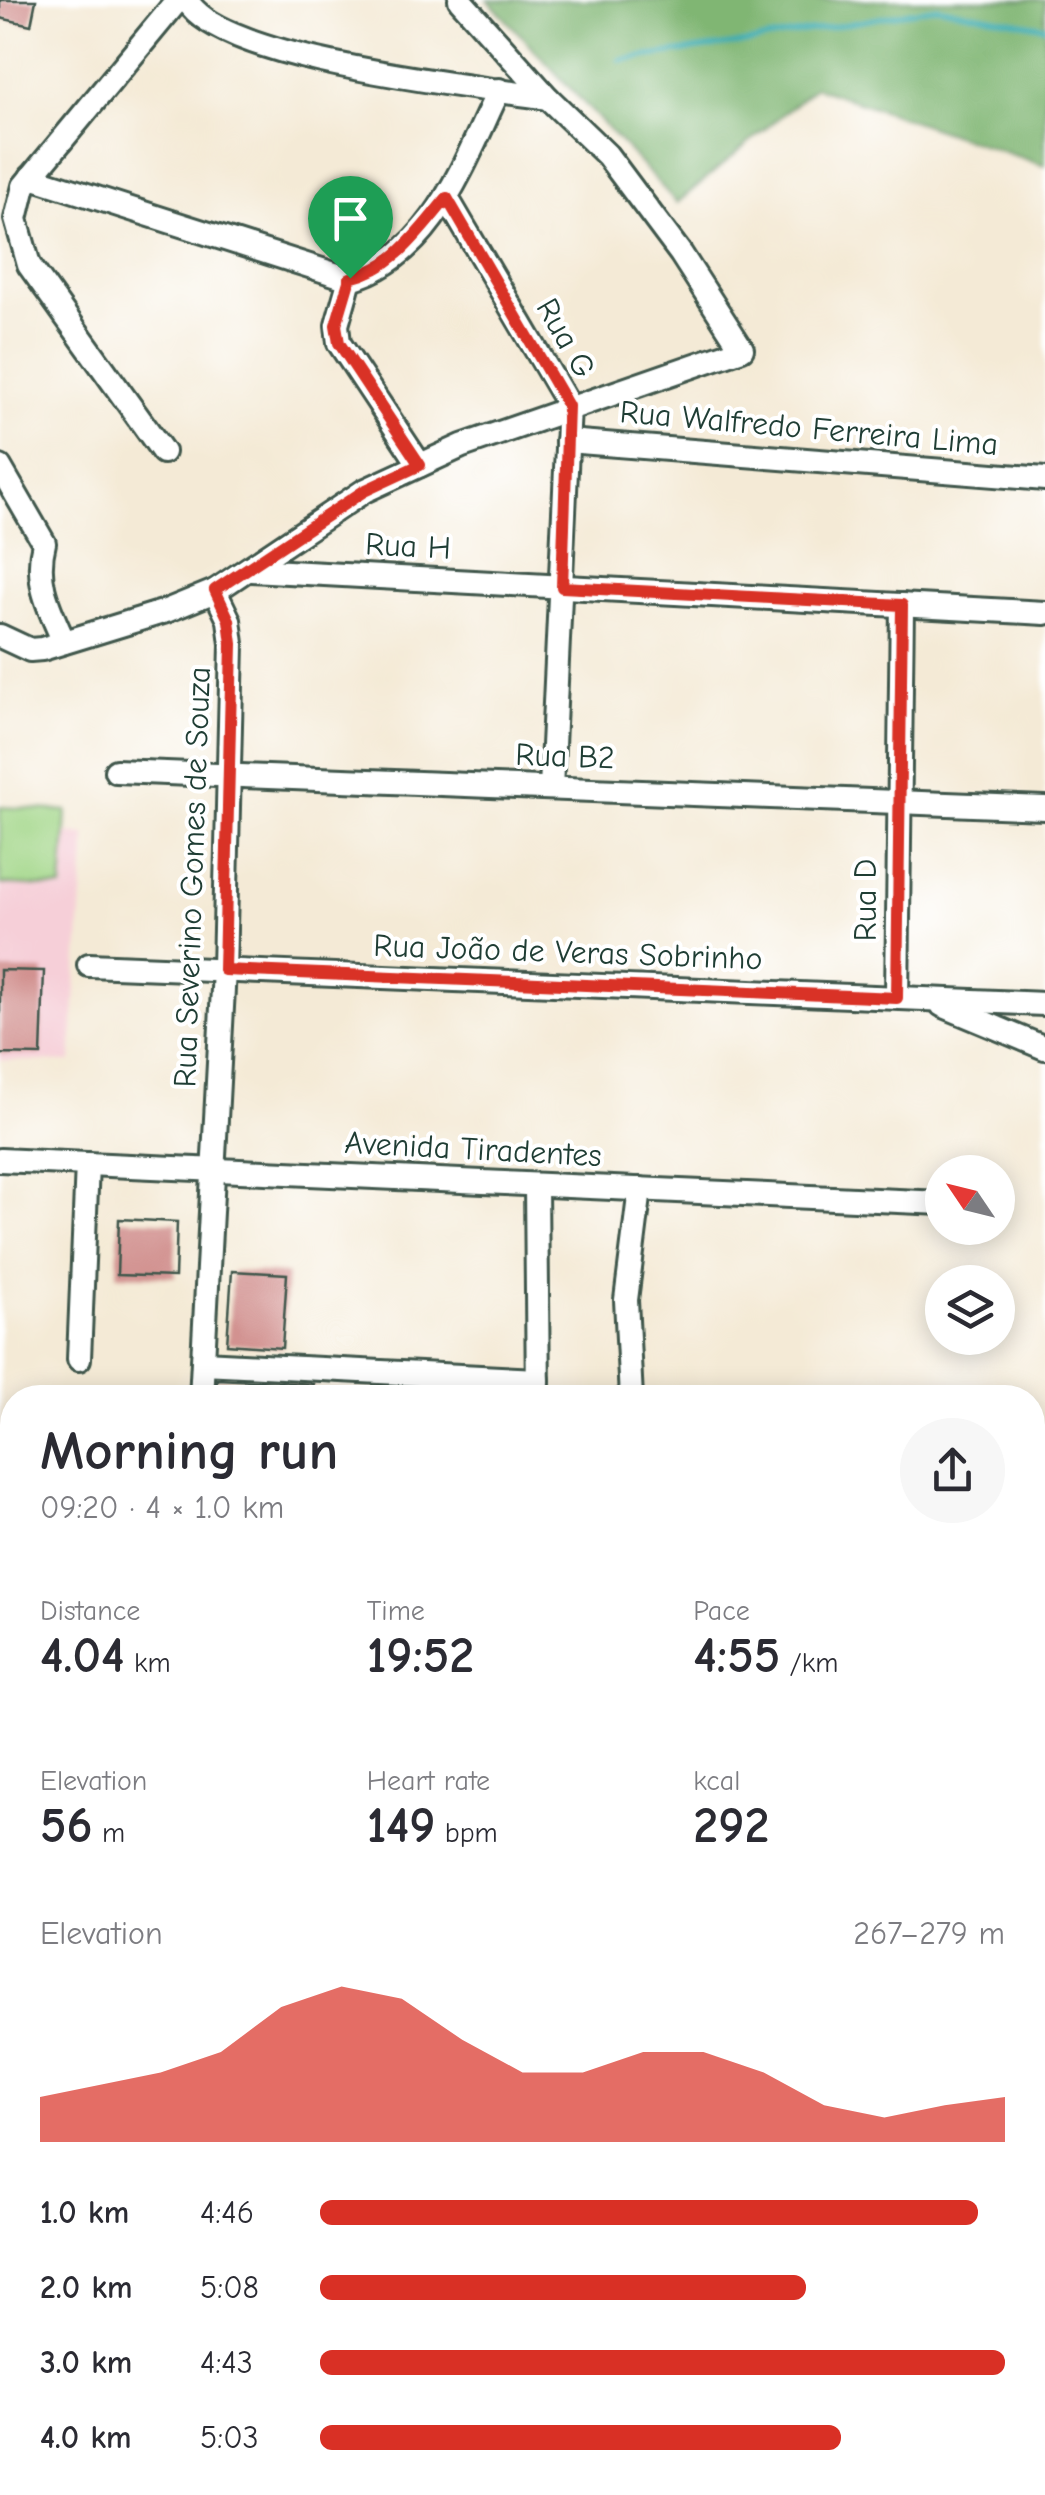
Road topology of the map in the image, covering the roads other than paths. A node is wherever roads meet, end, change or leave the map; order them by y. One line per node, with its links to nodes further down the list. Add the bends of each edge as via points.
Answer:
1 (178, 0): 6 (street)
2 (187, 0): 4 (street, via 224,30 280,48 387,77)
3 (460, 0): 5 (street)
4 (499, 90): 5 (street); 7 (street)
5 (548, 98): 9 (street, via 618,169 742,349)
6 (31, 177): 8 (street); 11 (street, via 16,219 28,265)
7 (447, 198): 8 (street, via 392,262); 9 (street, Rua G)
8 (350, 278): 12 (street, via 336,325 339,343)
9 (568, 406): 10 (street, Rua G); 12 (street)
10 (567, 441): 14 (street, Rua Walfredo Ferreira Lima); 16 (street, Rua G)
11 (163, 452)
12 (420, 465): 15 (street, via 364,491)
13 (0, 467): 21 (street, via 44,543 41,590)
14 (1045, 479)
15 (251, 570): 16 (street, Rua H); 17 (street)
16 (562, 587): 18 (street); 24 (street, Rua G)
17 (215, 590): 21 (street); 23 (street, Rua Severino Gomes de Souza, via 232,644)
18 (902, 605): 19 (street); 25 (street, Rua D)
19 (1045, 613)
20 (0, 636): 21 (street, via 30,650)
21 (64, 642)
22 (116, 771): 23 (street, Rua B2)
23 (229, 775): 24 (street, Rua B2); 28 (street, Rua Severino Gomes de Souza)
24 (551, 788): 25 (street, Rua B2)
25 (898, 802): 26 (street, Rua B2); 29 (street, Rua D)
26 (1045, 808)
27 (89, 964): 28 (street, Rua João de Veras Sobrinho)
28 (224, 970): 29 (street, Rua João de Veras Sobrinho); 35 (street, Rua Severino Gomes de Souza)
29 (897, 998): 30 (street, Rua João de Veras Sobrinho)
30 (928, 999): 31 (street, Rua João de Veras Sobrinho); 32 (street)
31 (1045, 1004)
32 (1045, 1048)
33 (0, 1160): 34 (street, Avenida Tiradentes)
34 (87, 1164): 35 (street, Avenida Tiradentes); 39 (street)
35 (214, 1170): 36 (street, Avenida Tiradentes); 40 (street, Rua Severino Gomes de Souza)
36 (536, 1185): 37 (street, Avenida Tiradentes); 43 (street)
37 (640, 1189): 38 (street, Avenida Tiradentes); 44 (street, via 626,1300)
38 (925, 1202)
39 (79, 1358)
40 (203, 1363): 41 (street, Rua Severino Gomes de Souza); 42 (street)
41 (202, 1385)
42 (486, 1385)
43 (538, 1385)
44 (630, 1385)

